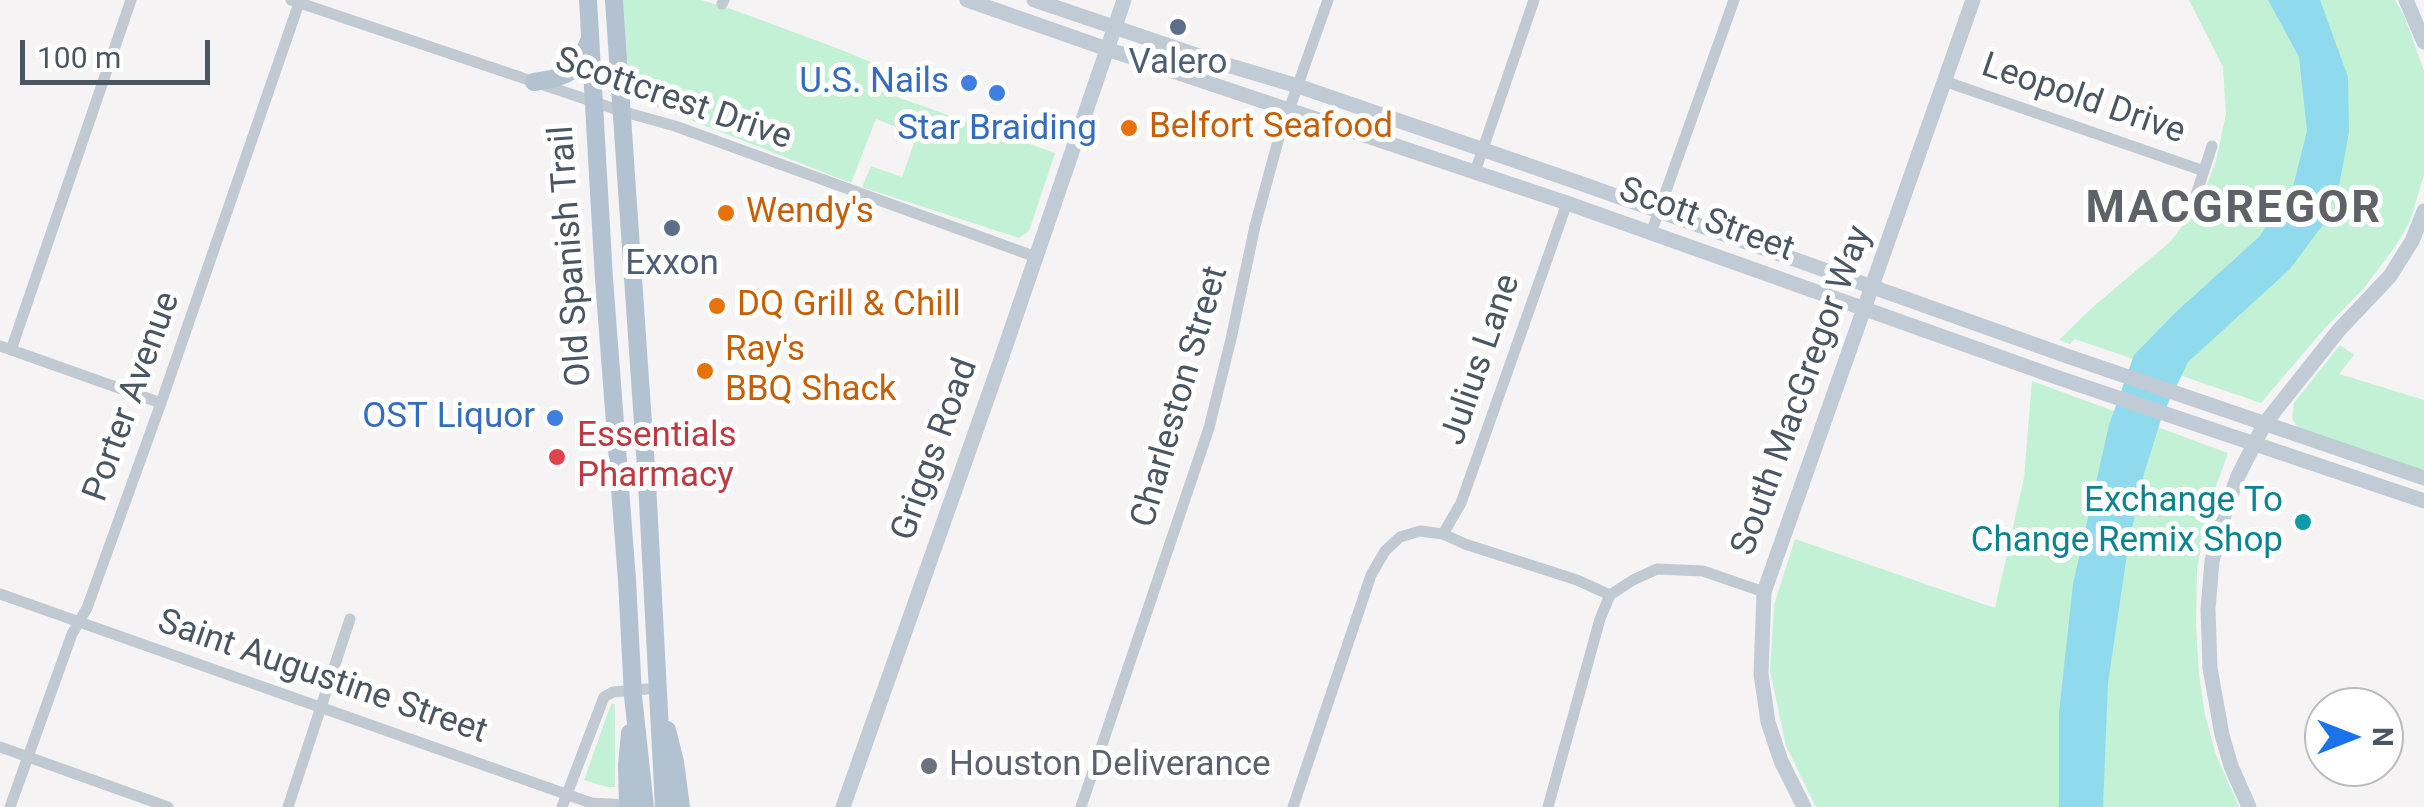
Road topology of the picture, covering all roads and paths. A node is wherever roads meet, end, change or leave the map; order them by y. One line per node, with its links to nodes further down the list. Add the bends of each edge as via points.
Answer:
1 (131, 0): 37 (street)
2 (588, 0): 14 (main road, Old Spanish Trail)
3 (614, 0): 21 (main road, Old Spanish Trail)
4 (967, 0): 16 (main road, Scott Street)
5 (1034, 0): 13 (main road, Scott Street)
6 (1124, 0): 13 (main road, Griggs Road)
7 (1328, 0): 19 (street, Charleston Street)
8 (1534, 0): 24 (street)
9 (1734, 0): 29 (street)
10 (1973, 0): 17 (main road, South MacGregor Way)
11 (2406, 0): 15 (main road)
12 (295, 1): 18 (street, Scottcrest Drive); 38 (street, Porter Avenue)
13 (1114, 28): 16 (main road, Griggs Road); 19 (main road, Scott Street)
14 (590, 36): 18 (main road, via 575,68); 20 (main road, Old Spanish Trail)
15 (2424, 42)
16 (1107, 50): 22 (main road, Scott Street); 32 (main road, Griggs Road)
17 (1944, 81): 25 (street, Leopold Drive); 35 (main road, South MacGregor Way)
18 (534, 82): 20 (street, Scottcrest Drive)
19 (1298, 86): 22 (street, Charleston Street); 24 (main road, Scott Street)
20 (594, 101): 21 (street, Scottcrest Drive); 34 (main road, Old Spanish Trail)
21 (620, 110): 32 (street, Scottcrest Drive); 33 (main road, Old Spanish Trail)
22 (1289, 110): 26 (main road, Scott Street); 65 (street, Charleston Street, via 1208,428)
23 (2212, 146): 25 (street)
24 (1482, 150): 26 (street); 29 (main road, Scott Street)
25 (2204, 171): 27 (street)
26 (1475, 172): 28 (main road, Scott Street)
27 (2196, 195)
28 (1567, 202): 31 (main road, Scott Street); 45 (street, Julius Lane, via 1461,503)
29 (1659, 211): 31 (street); 35 (main road, Scott Street)
30 (2424, 211): 39 (main road, via 2390,276)
31 (1651, 233): 36 (main road, Scott Street)
32 (1036, 257): 64 (main road, Griggs Road)
33 (633, 279): 34 (main road); 41 (main road, Old Spanish Trail)
34 (604, 280): 42 (main road, Old Spanish Trail)
35 (1872, 287): 36 (main road, South MacGregor Way); 39 (main road, Scott Street)
36 (1865, 310): 40 (main road, Scott Street); 46 (main road, South MacGregor Way)
37 (6, 348): 38 (street)
38 (161, 403): 50 (street, Porter Avenue)
39 (2265, 423): 40 (main road); 43 (main road, Scott Street)
40 (2254, 443): 44 (main road, Scott Street); 69 (main road, via 2216,546 2208,608 2216,708)
41 (645, 462): 42 (main road); 51 (main road, Old Spanish Trail)
42 (618, 465): 52 (main road, Old Spanish Trail)
43 (2424, 478)
44 (2424, 500)
45 (1443, 534): 48 (street); 66 (street, via 1400,536 1371,575)
46 (1764, 592): 48 (street, via 1703,571 1657,569); 68 (main road, South MacGregor Way, via 1760,674 1768,722)
47 (0, 594): 50 (street, Saint Augustine Street)
48 (1610, 595): 67 (street)
49 (350, 618): 53 (street)
50 (80, 622): 53 (street, Saint Augustine Street); 55 (street, Porter Avenue)
51 (658, 692): 52 (street); 62 (main road, Old Spanish Trail); 63 (main road)
52 (633, 693): 56 (street, via 604,698); 57 (main road, Old Spanish Trail, via 627,764)
53 (322, 708): 56 (street, Saint Augustine Street); 60 (street)
54 (0, 748): 55 (street)
55 (27, 757): 58 (street, Porter Avenue); 59 (street)
56 (566, 794): 57 (street, Saint Augustine Street); 61 (street)
57 (633, 806)
58 (10, 807)
59 (168, 807)
60 (288, 807)
61 (562, 807)
62 (664, 807)
63 (680, 807)
64 (843, 807)
65 (1081, 807)
66 (1293, 807)
67 (1548, 807)
68 (1804, 807)
69 (2249, 807)

